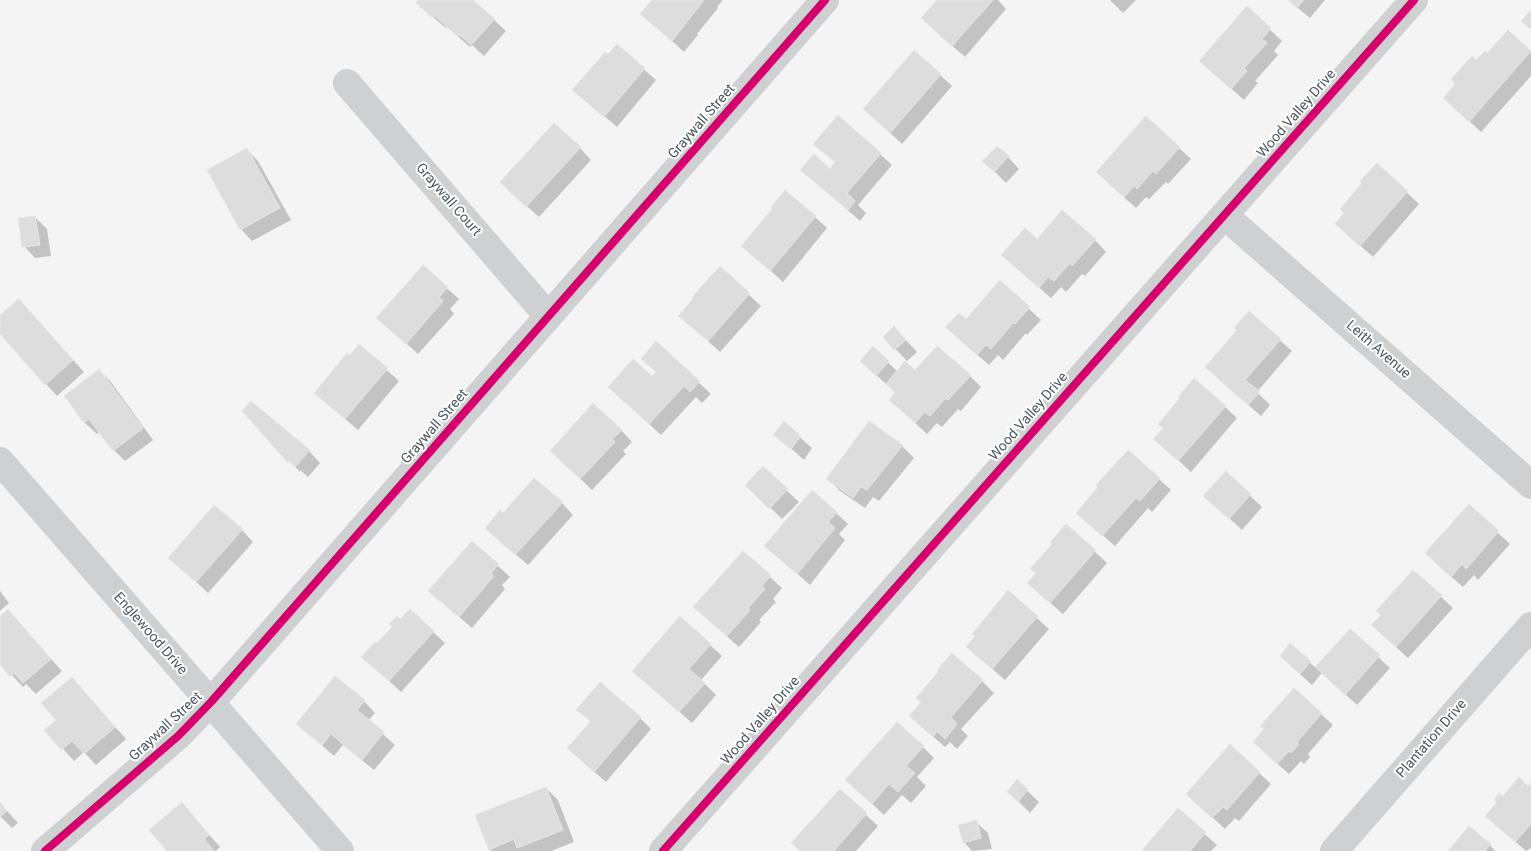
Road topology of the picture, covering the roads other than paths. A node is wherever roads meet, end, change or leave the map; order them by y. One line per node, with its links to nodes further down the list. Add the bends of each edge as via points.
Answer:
1 (825, 0): 5 (street, Graywall Street)
2 (1414, 0): 4 (street, Wood Valley Drive)
3 (347, 83): 5 (street, Graywall Court)
4 (1224, 215): 7 (street, Leith Avenue); 14 (street, Wood Valley Drive)
5 (548, 316): 9 (street, Graywall Street)
6 (0, 462): 9 (street, Englewood Drive)
7 (1531, 485)
8 (1531, 626): 15 (street, Plantation Drive)
9 (210, 702): 10 (street, Englewood Drive); 11 (street, Graywall Street, via 178,736)
10 (305, 811): 12 (street, Englewood Drive); 13 (street)
11 (45, 851)
12 (340, 851)
13 (347, 851)
14 (663, 851)
15 (1334, 851)

